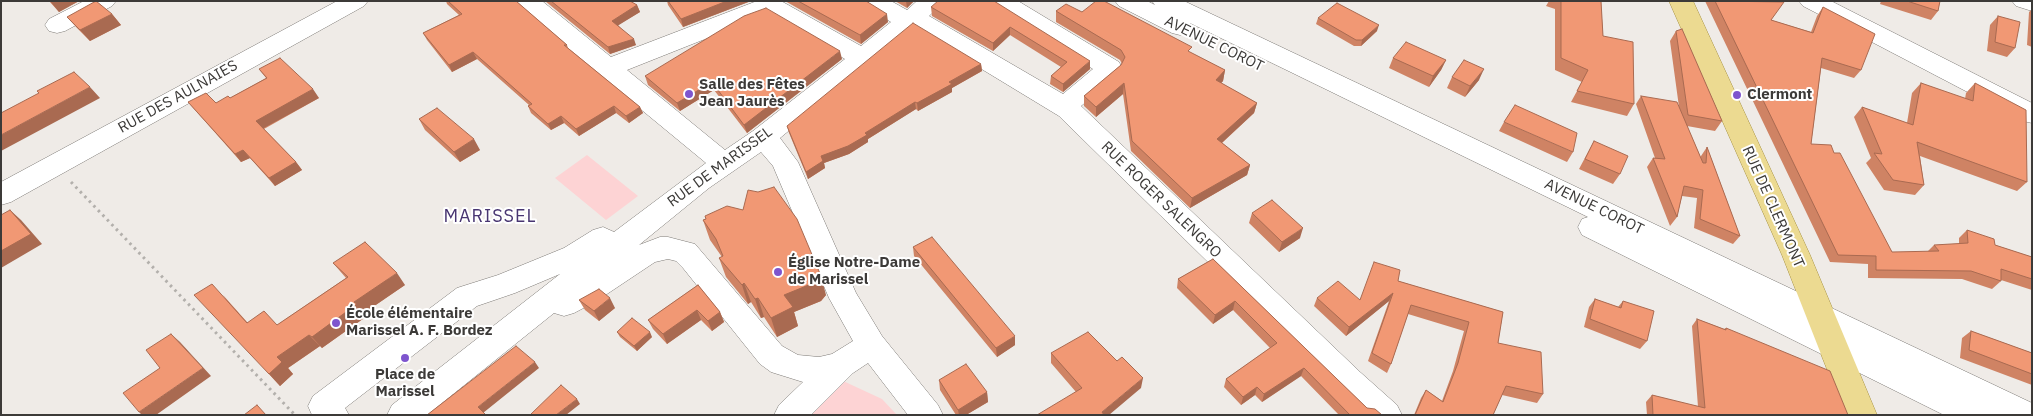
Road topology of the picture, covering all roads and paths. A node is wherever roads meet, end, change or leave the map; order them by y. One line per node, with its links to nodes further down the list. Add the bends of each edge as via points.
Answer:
1 (104, 1): 13 (street)
2 (356, 1): 20 (street, RUE DES AULNAIES)
3 (527, 1): 15 (street)
4 (873, 1): 12 (street, RUE ROGER SALENGRO)
5 (1000, 1): 16 (street, via 1110,68)
6 (1127, 1): 24 (street, AVENUE COROT)
7 (1164, 1): 23 (street, AVENUE COROT)
8 (1682, 1): 23 (main road, RUE DE CLERMONT)
9 (1811, 1): 17 (street)
10 (2024, 1): 11 (street)
11 (2032, 3)
12 (918, 13): 14 (street, RUE DE MARISSEL); 16 (street, RUE ROGER SALENGRO)
13 (57, 25)
14 (863, 58): 15 (street, via 770,5); 18 (street, RUE DE MARISSEL)
15 (607, 68): 19 (street)
16 (1064, 107): 32 (street, RUE ROGER SALENGRO)
17 (2032, 114)
18 (762, 138): 19 (street, RUE DE MARISSEL); 25 (street, via 785,162 844,298)
19 (724, 163): 22 (street, RUE DE MARISSEL); 28 (street, via 689,174 574,256 467,297 324,406)
20 (55, 165): 21 (street, RUE DES AULNAIES); 27 (path)
21 (1, 196)
22 (530, 313): 26 (street, RUE DE MARISSEL, via 569,302 652,251 668,248 685,252 701,268 771,354 782,363 819,370); 29 (street, RUE DE MARISSEL)
23 (1820, 315): 24 (main road, RUE DE CLERMONT); 35 (street, AVENUE COROT)
24 (1831, 343): 33 (main road, RUE DE CLERMONT); 34 (street, AVENUE COROT)
25 (871, 345): 26 (street); 31 (street)
26 (842, 364): 30 (street)
27 (295, 415)
28 (333, 415)
29 (404, 415)
30 (790, 415)
31 (927, 415)
32 (1386, 415)
33 (1861, 415)
34 (1976, 415)
35 (2024, 415)

